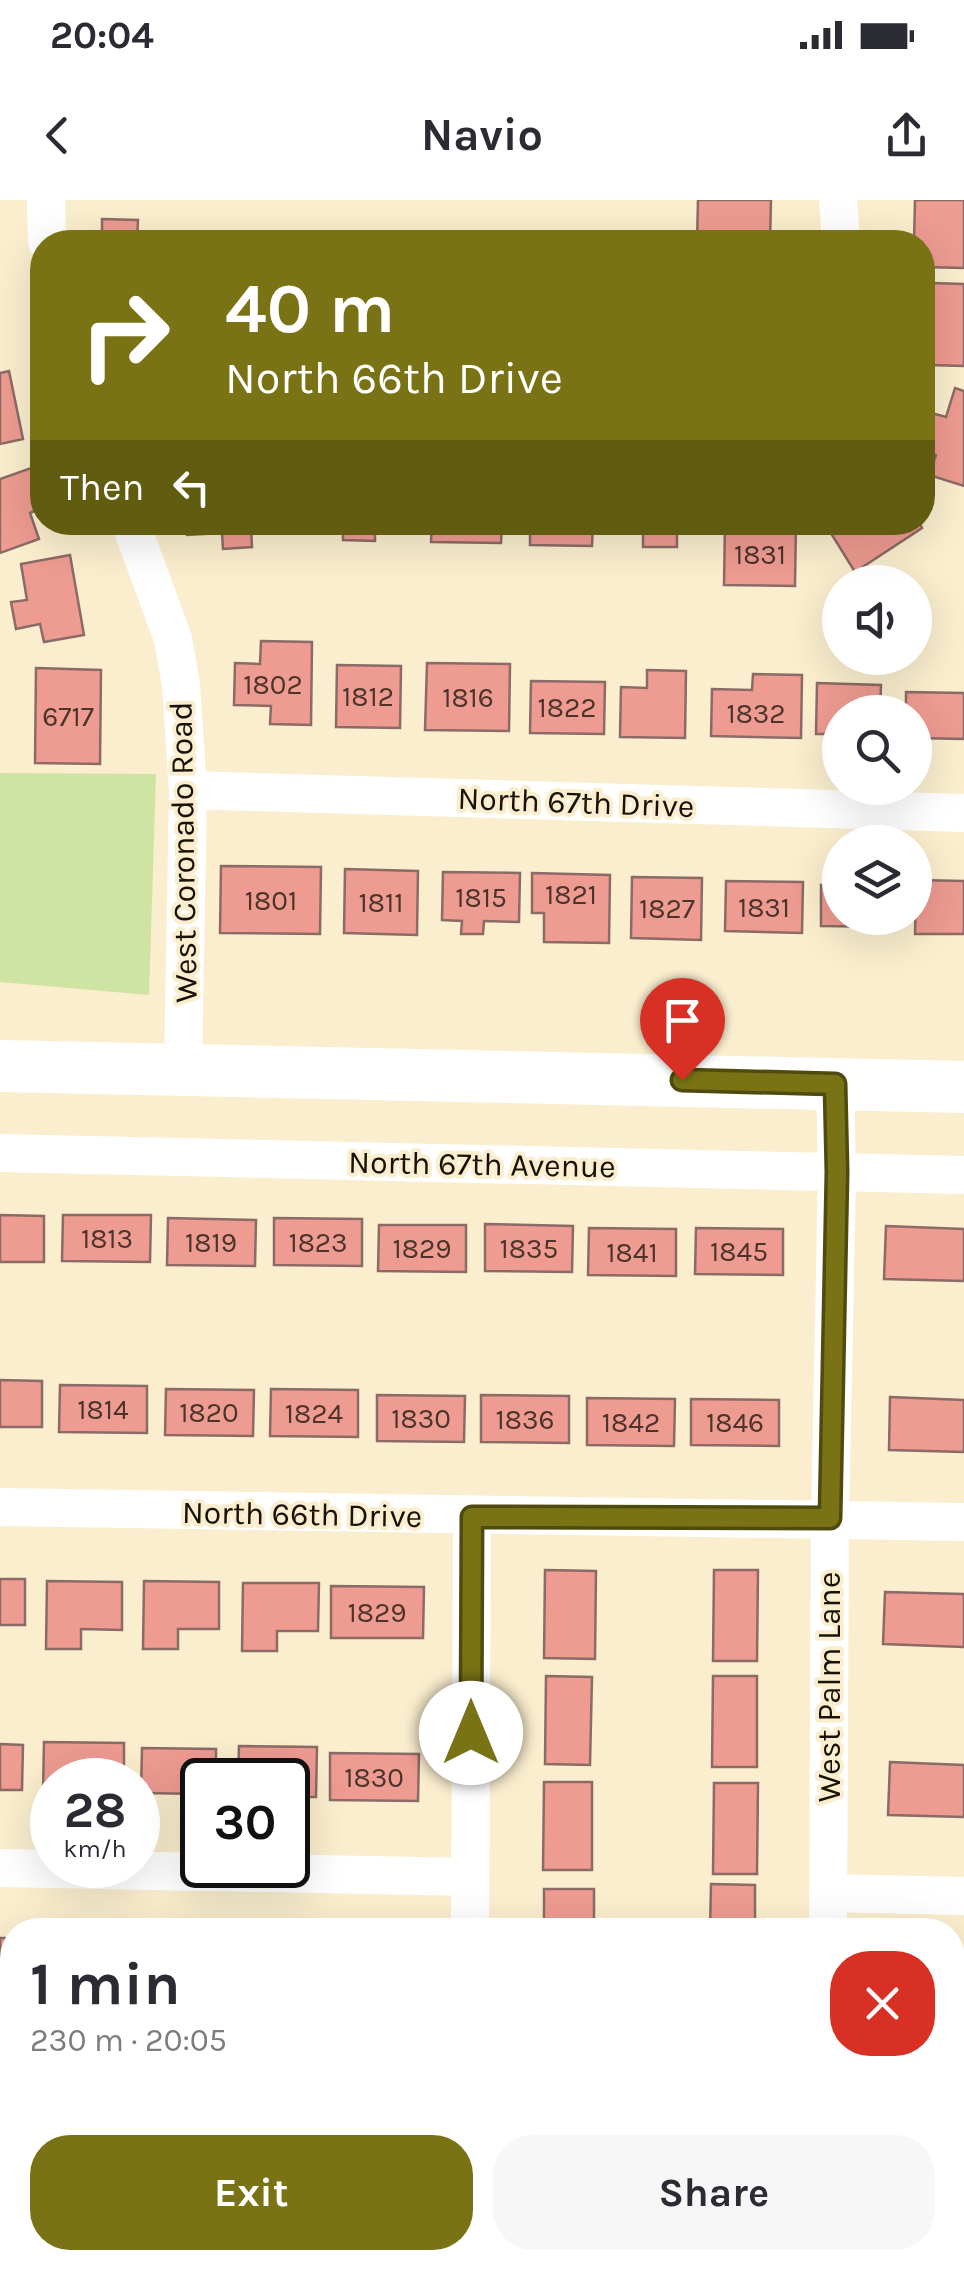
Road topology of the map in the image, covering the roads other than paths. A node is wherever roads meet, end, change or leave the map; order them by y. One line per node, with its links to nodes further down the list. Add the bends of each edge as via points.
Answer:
1 (46, 200): 3 (street)
2 (838, 200): 4 (street)
3 (46, 230)
4 (840, 230)
5 (135, 535): 6 (street, West Coronado Road, via 173,640)
6 (188, 790): 7 (street, North 67th Drive); 9 (street, West Coronado Road)
7 (964, 813)
8 (0, 1066): 9 (main road)
9 (184, 1070): 10 (main road)
10 (835, 1084): 11 (main road); 13 (street, West Palm Lane)
11 (964, 1086)
12 (0, 1153): 13 (street, North 67th Avenue)
13 (837, 1172): 14 (street, North 67th Avenue); 17 (street, West Palm Lane)
14 (964, 1175)
15 (0, 1508): 16 (street, North 66th Drive)
16 (472, 1517): 17 (street, North 66th Drive); 20 (street)
17 (830, 1518): 18 (street, North 66th Drive); 22 (street, West Palm Lane)
18 (964, 1522)
19 (0, 1868): 20 (street)
20 (470, 1877): 23 (street)
21 (964, 1896): 22 (street)
22 (828, 1912)
23 (470, 1918)

